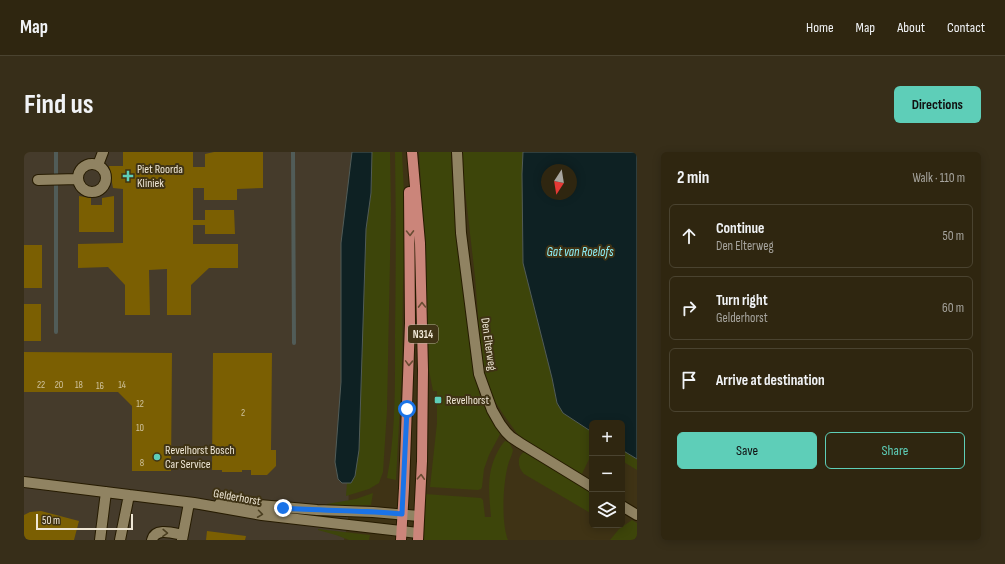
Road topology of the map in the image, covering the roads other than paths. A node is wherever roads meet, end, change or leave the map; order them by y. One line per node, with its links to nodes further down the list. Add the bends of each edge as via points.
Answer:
1 (103, 152): 4 (street)
2 (410, 152): 13 (main road, N314, one-way to 13, via 410,323); 15 (main road, N314, one-way to 2, via 422,430 420,243)
3 (457, 152): 8 (street, Den Elterweg, via 461,233 479,374 492,410 511,437)
4 (98, 165): 5 (street, via 84,166); 5 (street, via 106,176 105,185 98,192 89,192 81,188)
5 (78, 179): 6 (street)
6 (38, 180)
7 (24, 482): 9 (street, Gelderhorst)
8 (589, 485)
9 (106, 492): 10 (street, Gelderhorst); 19 (street)
10 (129, 495): 11 (street, Gelderhorst); 20 (street)
11 (192, 503): 13 (street, Gelderhorst, via 235,503); 16 (street, Gelderhorst, one-way to 16); 17 (street)
12 (625, 508): 14 (street)
13 (402, 514): 15 (street, Gelderhorst); 16 (main road, N314)
14 (637, 515)
15 (419, 516): 18 (main road, N314)
16 (401, 536): 18 (street, Gelderhorst)
17 (182, 537): 21 (street, one-way to 17, via 156,533 162,532)
18 (418, 537)
19 (100, 540)
20 (120, 540)
21 (152, 540)

